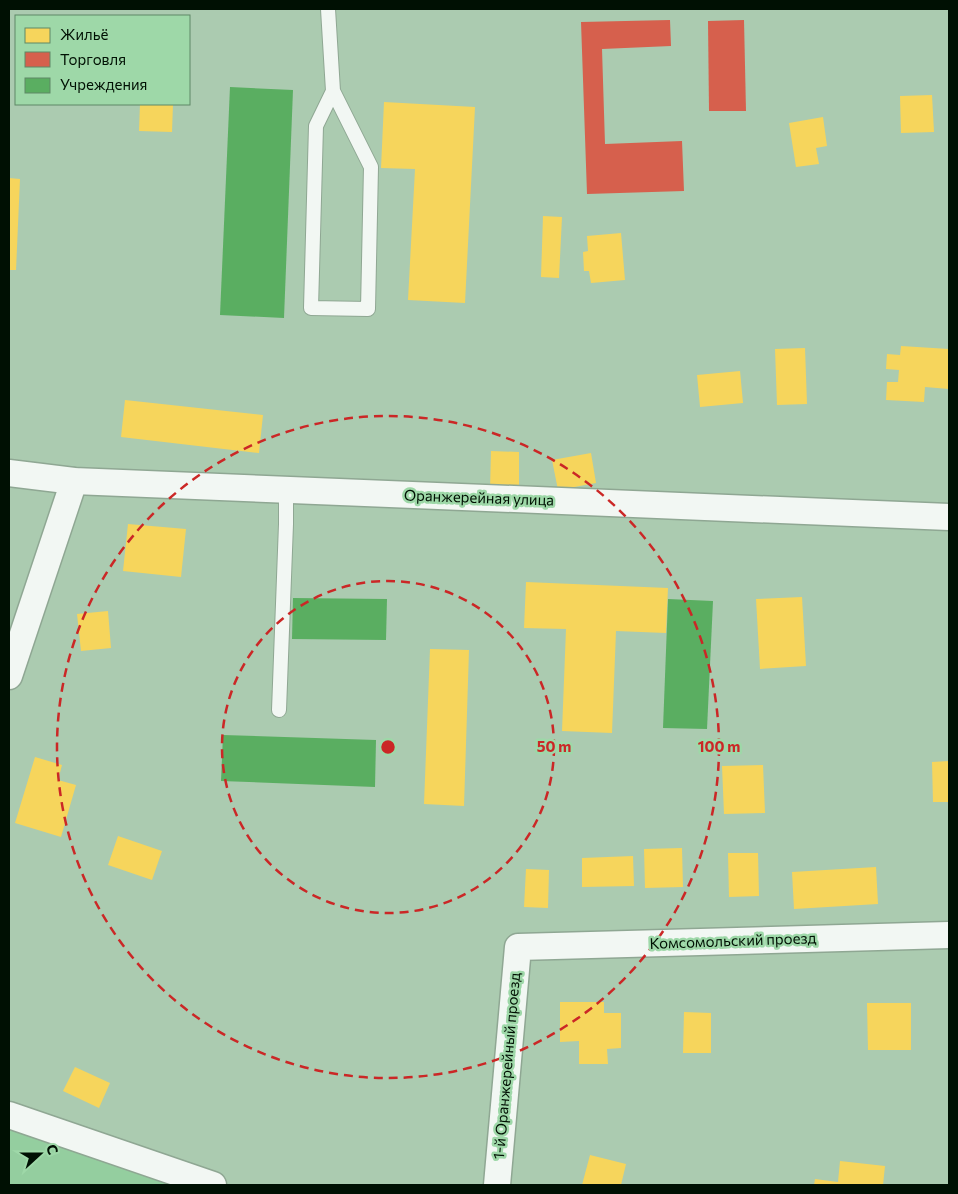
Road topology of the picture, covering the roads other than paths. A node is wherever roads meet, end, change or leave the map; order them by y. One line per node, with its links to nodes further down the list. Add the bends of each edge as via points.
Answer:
1 (328, 9): 2 (lane)
2 (333, 92): 2 (lane, via 372,167 368,309 311,308 316,126)
3 (9, 472): 4 (street, Оранжерейная улица)
4 (74, 481): 5 (street, Оранжерейная улица); 7 (street)
5 (286, 490): 6 (street, Оранжерейная улица); 8 (lane)
6 (949, 518)
7 (9, 676)
8 (279, 710)
9 (949, 935): 10 (street, Комсомольский проезд)
10 (518, 947): 13 (street, 1-й Оранжерейный проезд)
11 (9, 1115): 12 (street)
12 (213, 1185)
13 (497, 1185)

